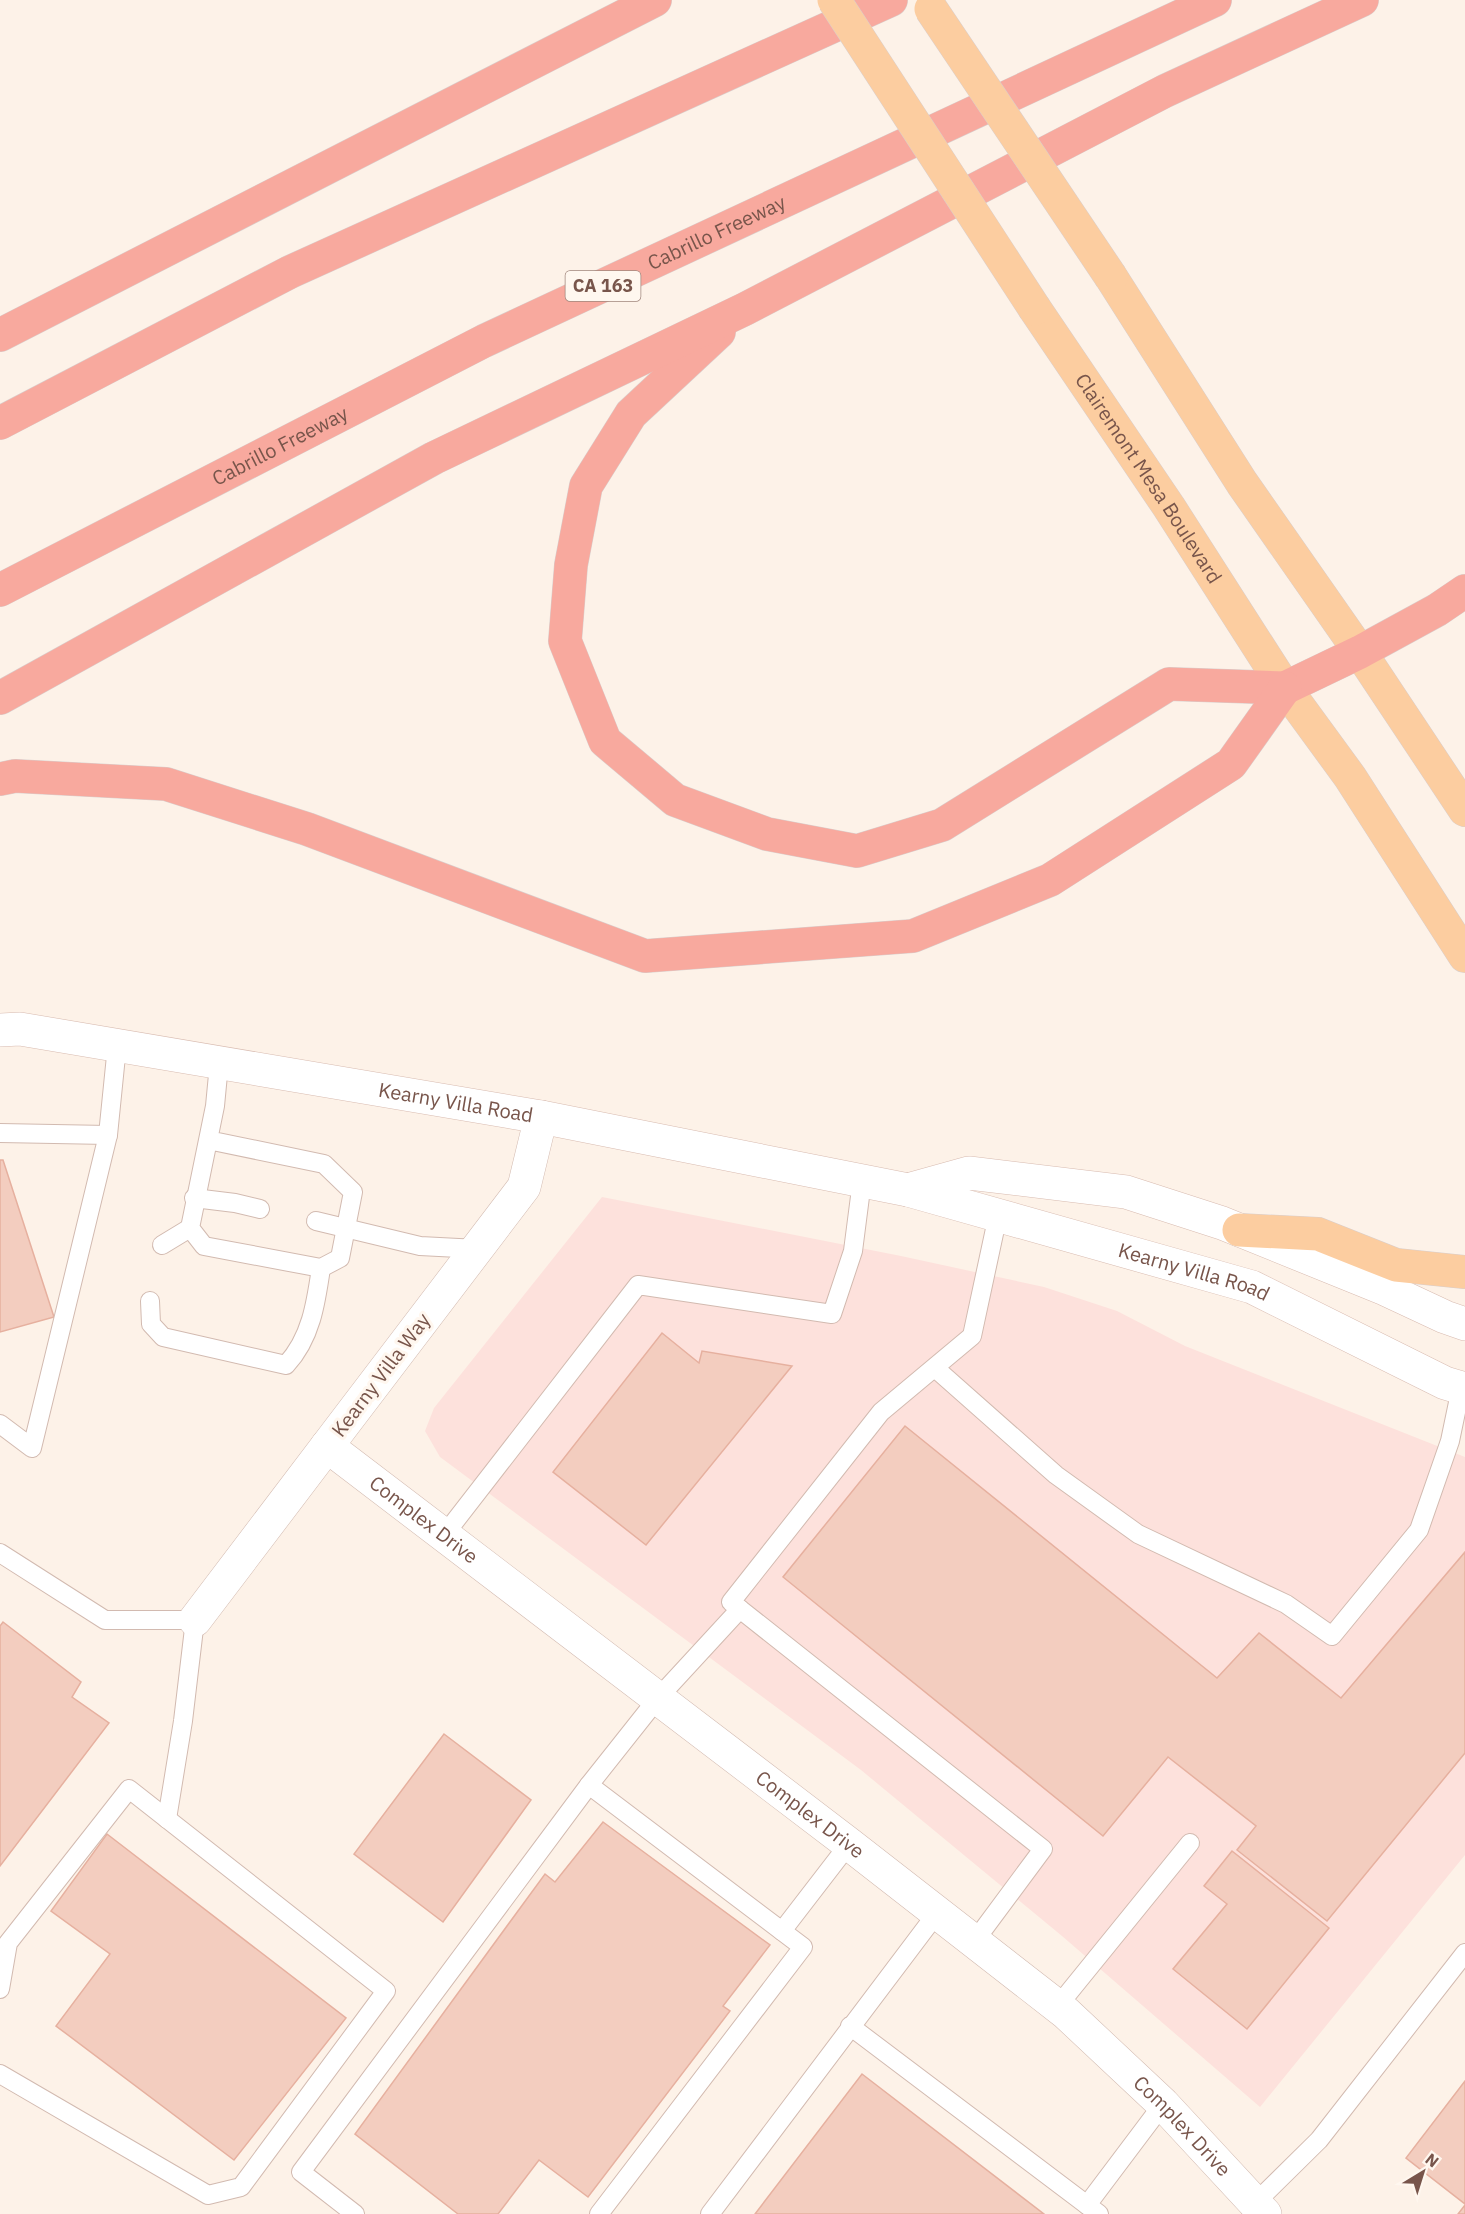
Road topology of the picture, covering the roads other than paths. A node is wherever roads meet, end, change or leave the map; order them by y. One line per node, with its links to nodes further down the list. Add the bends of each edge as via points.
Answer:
1 (655, 0): 8 (highway)
2 (834, 0): 13 (main road, Clairemont Mesa Boulevard, bridge)
3 (891, 0): 9 (highway, via 290,272)
4 (925, 0): 12 (main road, bridge, via 1242,483)
5 (1215, 0): 10 (highway, Cabrillo Freeway / CA 163, via 484,341)
6 (1362, 0): 7 (highway, via 1166,91)
7 (745, 309): 13 (highway, via 631,414 586,486 571,565 565,641 605,741 675,800 767,834 857,851 942,825 1169,684); 14 (highway, via 434,458)
8 (0, 335)
9 (0, 423)
10 (0, 590)
11 (1465, 591): 12 (highway)
12 (1360, 652): 13 (highway); 16 (main road)
13 (1285, 687): 15 (highway, via 1231,764 1050,880 913,936 645,956 307,829 166,784); 17 (main road, Clairemont Mesa Boulevard, via 1350,777)
14 (0, 698)
15 (0, 778)
16 (1465, 810)
17 (1465, 956)
18 (0, 1030): 19 (main road, Kearny Villa Road, via 20,1029)
19 (117, 1046): 20 (main road, Kearny Villa Road); 23 (lane)
20 (219, 1064): 21 (main road, Kearny Villa Road); 24 (lane)
21 (541, 1117): 25 (main road, Kearny Villa Road); 35 (main road, Kearny Villa Way, via 524,1187)
22 (0, 1133): 23 (lane)
23 (108, 1135): 42 (lane, via 32,1448)
24 (208, 1140): 27 (lane); 32 (lane, via 324,1164 353,1192)
25 (862, 1181): 26 (main road, Kearny Villa Road); 44 (lane, via 853,1251 832,1314 638,1285)
26 (908, 1190): 29 (main road, Kearny Villa Road); 33 (main road, Kearny Villa Road, via 969,1173 1126,1192)
27 (194, 1198): 28 (lane); 31 (lane)
28 (260, 1209)
29 (998, 1215): 40 (lane, via 972,1336); 41 (main road, Kearny Villa Road, via 1252,1287 1444,1383)
30 (316, 1221): 32 (lane)
31 (190, 1228): 34 (lane); 36 (lane, via 204,1246)
32 (346, 1228): 35 (lane, via 420,1246); 36 (lane, via 340,1258)
33 (1239, 1230): 37 (main road, via 1318,1234 1396,1265); 39 (main road, Kearny Villa Road)
34 (162, 1245)
35 (478, 1249): 43 (main road, Kearny Villa Way)
36 (321, 1269): 38 (lane, via 316,1305 306,1334 286,1365 163,1337 151,1324)
37 (1465, 1272)
38 (150, 1301)
39 (1465, 1324)
40 (935, 1368): 41 (lane, via 1056,1475 1138,1534 1286,1604 1332,1636 1419,1530 1450,1441); 46 (lane, via 881,1412 731,1602)
41 (1463, 1388)
42 (0, 1424)
43 (327, 1446): 44 (main road, Complex Drive); 47 (main road, Kearny Villa Way)
44 (444, 1534): 48 (main road, Complex Drive)
45 (0, 1552): 47 (lane, via 105,1620)
46 (740, 1609): 48 (lane); 55 (lane, via 1043,1849)
47 (195, 1620): 50 (lane)
48 (658, 1698): 49 (lane); 52 (main road, Complex Drive)
49 (589, 1785): 54 (lane); 64 (lane, via 301,2172)
50 (167, 1819): 57 (lane, via 129,1789 8,1943); 60 (lane, via 386,1991 241,2187 208,2195)
51 (1190, 1843): 58 (lane)
52 (849, 1844): 53 (main road, Complex Drive); 54 (lane)
53 (937, 1912): 55 (main road, Complex Drive); 59 (lane)
54 (782, 1931): 65 (lane, via 804,1947)
55 (974, 1942): 58 (main road, Complex Drive)
56 (1465, 1953): 63 (lane, via 1319,2140)
57 (0, 1989)
58 (1057, 2007): 61 (main road, Complex Drive)
59 (850, 2026): 62 (lane); 66 (lane)
60 (0, 2074)
61 (1163, 2104): 62 (lane); 63 (main road, Complex Drive)
62 (1093, 2210)
63 (1255, 2210)
64 (356, 2214)
65 (599, 2214)
66 (710, 2214)

